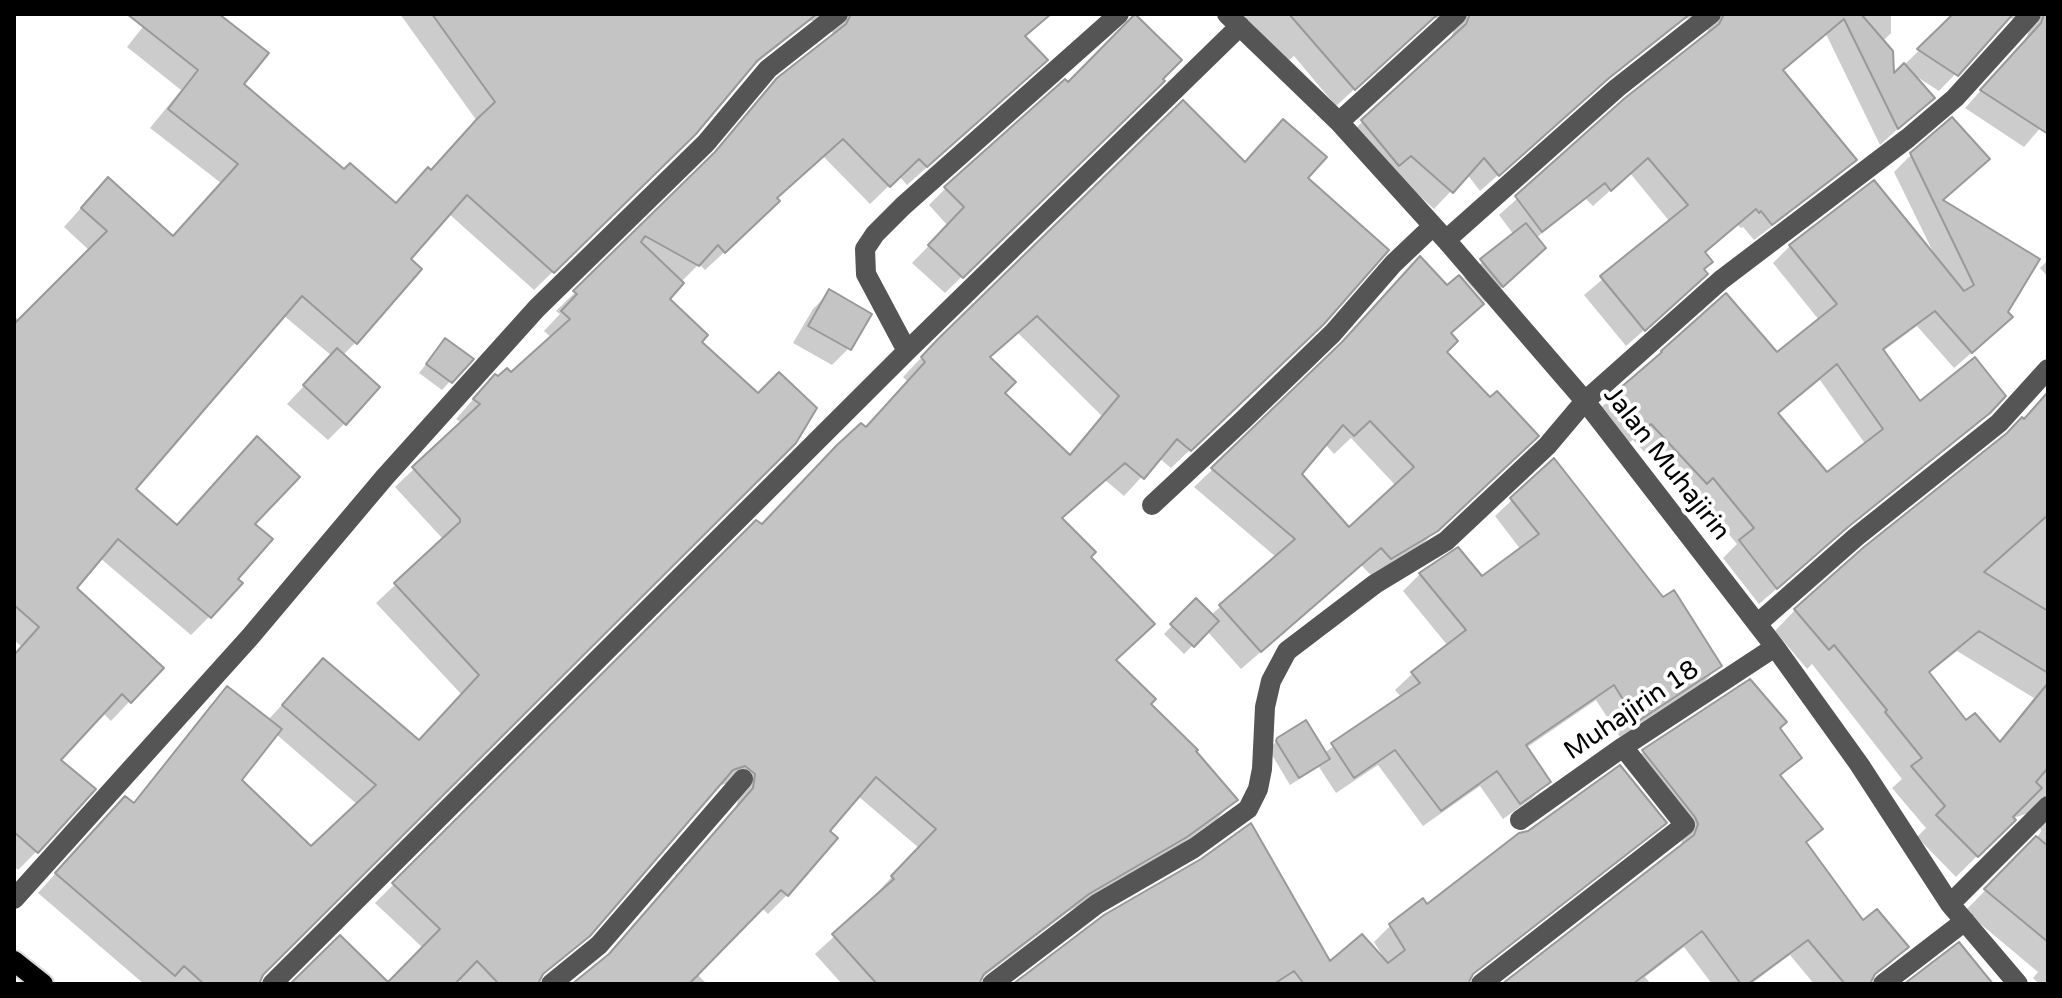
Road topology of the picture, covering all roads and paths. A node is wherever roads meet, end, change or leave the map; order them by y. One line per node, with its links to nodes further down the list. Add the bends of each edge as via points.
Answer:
1 (838, 14): 19 (street, via 768,69 706,143 537,308)
2 (1119, 14): 9 (street, via 903,206 865,249 866,274)
3 (1457, 14): 7 (street)
4 (1711, 14): 8 (street)
5 (2031, 14): 11 (street, via 1955,98 1721,280)
6 (1233, 20): 7 (street, Jalan Muhajirin); 9 (street)
7 (1339, 122): 8 (street, Jalan Muhajirin)
8 (1440, 233): 11 (street, Jalan Muhajirin); 12 (street, via 1393,264 1333,333)
9 (907, 351): 24 (street)
10 (2048, 369): 13 (street, via 1999,423)
11 (1585, 401): 13 (street, Jalan Muhajirin); 26 (street, via 1547,446 1446,541 1375,584 1287,651 1271,681 1262,769 1248,809 1194,848 1097,904)
12 (1152, 505)
13 (1757, 624): 14 (street, Jalan Muhajirin)
14 (1775, 647): 15 (street, Muhajirin 18); 20 (street, Jalan Muhajirin)
15 (1623, 747): 18 (street, Muhajirin 18); 27 (street, via 1685,825)
16 (743, 779): 25 (street, via 599,945)
17 (2048, 806): 20 (street)
18 (1520, 820)
19 (14, 899)
20 (1950, 904): 21 (street, Jalan Muhajirin)
21 (1965, 921): 28 (street); 29 (street, Jalan Muhajirin)
22 (14, 961): 23 (main road)
23 (43, 984)
24 (272, 984)
25 (551, 984)
26 (992, 984)
27 (1481, 984)
28 (1883, 984)
29 (2018, 984)

